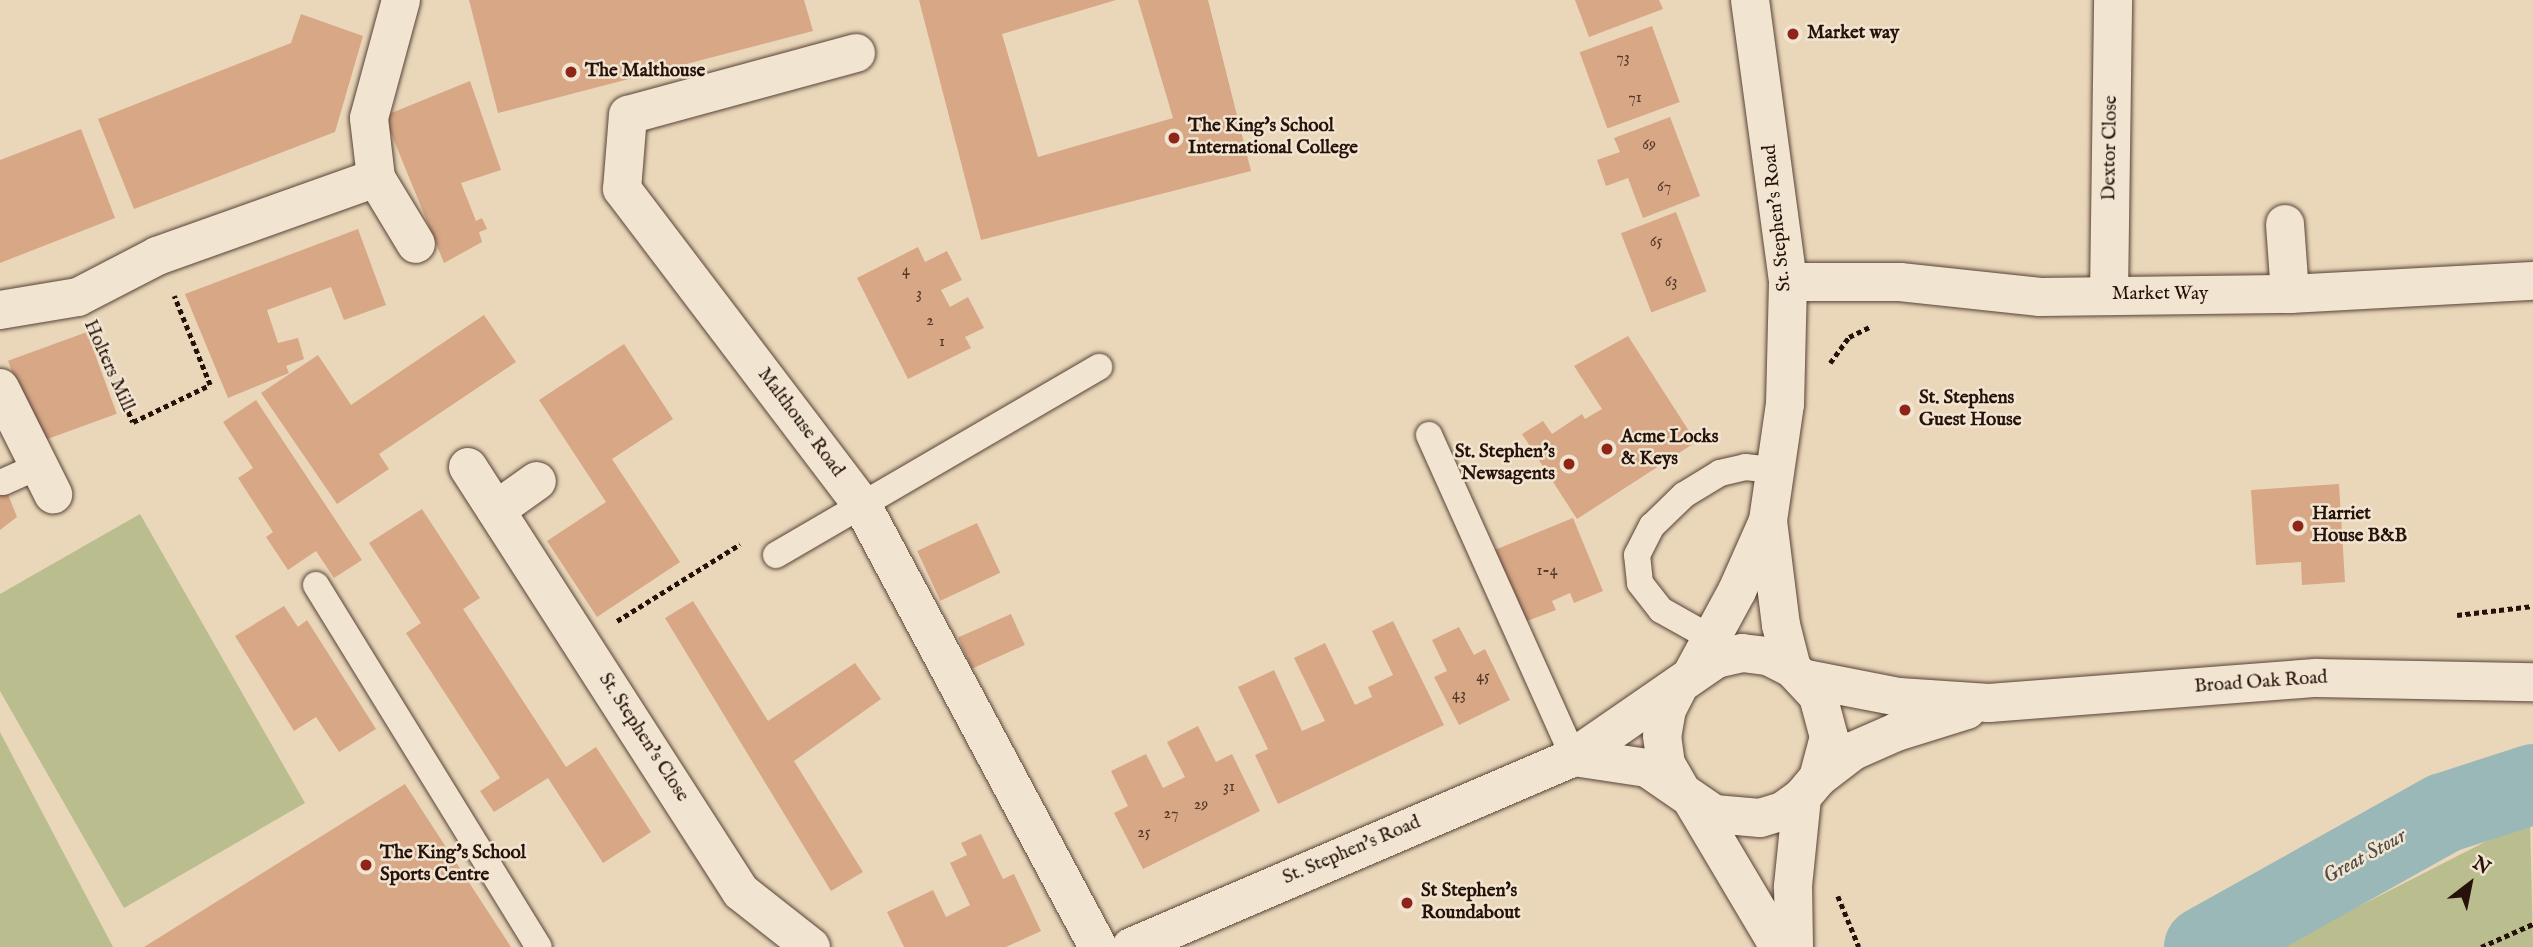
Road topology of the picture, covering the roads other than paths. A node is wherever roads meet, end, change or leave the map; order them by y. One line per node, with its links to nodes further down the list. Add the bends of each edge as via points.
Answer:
1 (401, 0): 5 (street, via 369,118)
2 (1750, 0): 9 (street, St. Stephen's Road)
3 (2113, 0): 11 (street, Dextor Close)
4 (856, 53): 21 (street, Malthouse Road, via 628,115 622,189)
5 (376, 178): 7 (street); 12 (street, Holters Mill, via 158,256 78,297)
6 (2285, 224): 10 (street)
7 (416, 244)
8 (2533, 281): 10 (street, Market Way)
9 (1788, 282): 11 (street, Market Way, via 1900,282 2040,297); 17 (street, St. Stephen's Road, via 1785,404)
10 (2290, 294): 11 (street, Market Way)
11 (2109, 295)
12 (0, 310)
13 (1099, 367): 21 (lane)
14 (0, 388): 18 (street)
15 (1429, 435): 31 (lane)
16 (468, 467): 22 (street, St. Stephen's Close)
17 (1775, 470): 23 (street, St. Stephen's Road); 26 (lane, via 1745,467 1720,473 1684,495 1652,526 1637,555 1640,583 1661,610)
18 (46, 480): 20 (lane)
19 (537, 481): 22 (street)
20 (3, 482)
21 (862, 505): 24 (lane); 36 (street, Malthouse Road)
22 (496, 510): 35 (street, St. Stephen's Close, via 741,892)
23 (1768, 521): 26 (street, St. Stephen's Road); 27 (street, St. Stephen's Road, via 1781,625)
24 (776, 555)
25 (316, 584): 34 (lane)
26 (1711, 638): 28 (street, St. Stephen's Road)
27 (1799, 673): 28 (street, St. Stephen's Road, via 1768,656 1742,653 1716,659); 30 (street, Broad Oak Road, via 1885,695); 32 (street, St. Stephen's Road, via 1826,716 1829,737)
28 (1686, 678): 31 (street, St. Stephen's Road); 33 (street, St. Stephen's Road, via 1667,709 1661,736 1666,764)
29 (2533, 682): 30 (street, Broad Oak Road, via 2316,678)
30 (1989, 703): 32 (street, Broad Oak Road, via 1896,732 1853,751)
31 (1574, 757): 33 (street, via 1647,768); 37 (street, St. Stephen's Road)
32 (1810, 788): 33 (street, via 1783,811 1737,819); 39 (street, St. Stephen's Road, via 1793,886)
33 (1687, 795): 38 (street, St. Stephen's Road)
34 (539, 947)
35 (811, 947)
36 (1098, 947)
37 (1131, 947)
38 (1779, 947)
39 (1794, 947)

